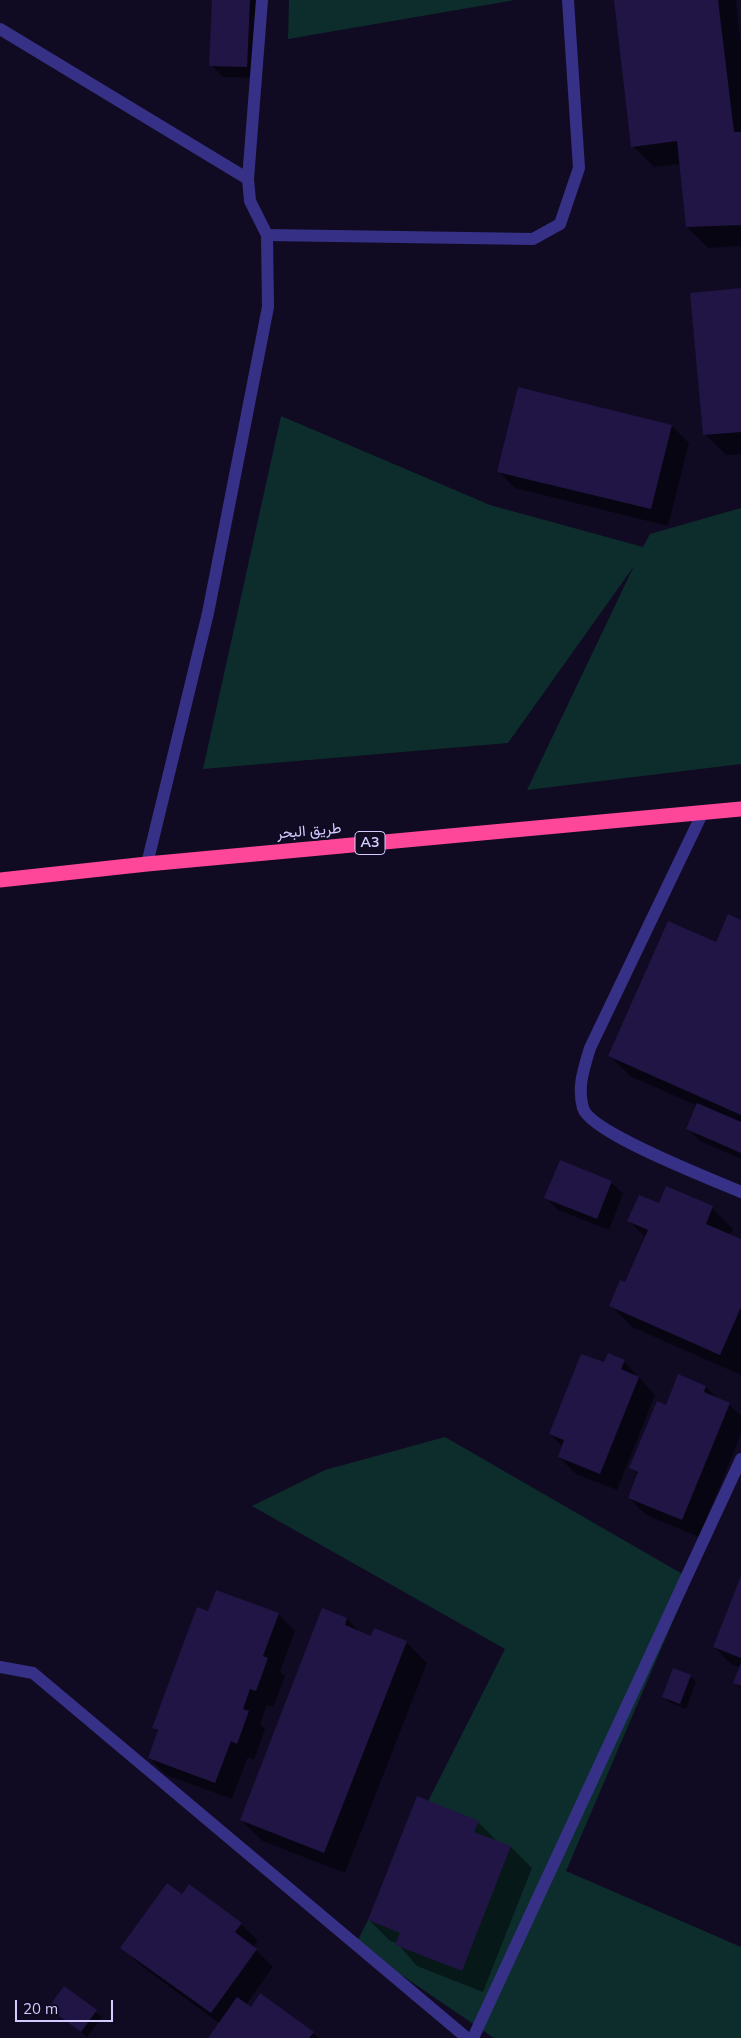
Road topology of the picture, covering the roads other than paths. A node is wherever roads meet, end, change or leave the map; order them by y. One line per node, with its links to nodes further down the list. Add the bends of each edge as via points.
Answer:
1 (262, 0): 4 (street)
2 (568, 0): 5 (street, via 579,168 560,224 533,239)
3 (0, 29): 4 (street)
4 (248, 179): 5 (street, via 250,201)
5 (267, 235): 8 (street, via 268,307 208,612)
6 (741, 809): 7 (highway, طريق البحر / A3)
7 (703, 812): 8 (highway, طريق البحر / A3); 10 (street, via 590,1048 580,1079 584,1110 595,1123 643,1150)
8 (147, 864): 9 (highway, طريق البحر / A3)
9 (0, 880)
10 (741, 1192)
11 (741, 1459): 14 (street)
12 (0, 1667): 13 (street, via 33,1674)
13 (467, 2038)
14 (472, 2038)

